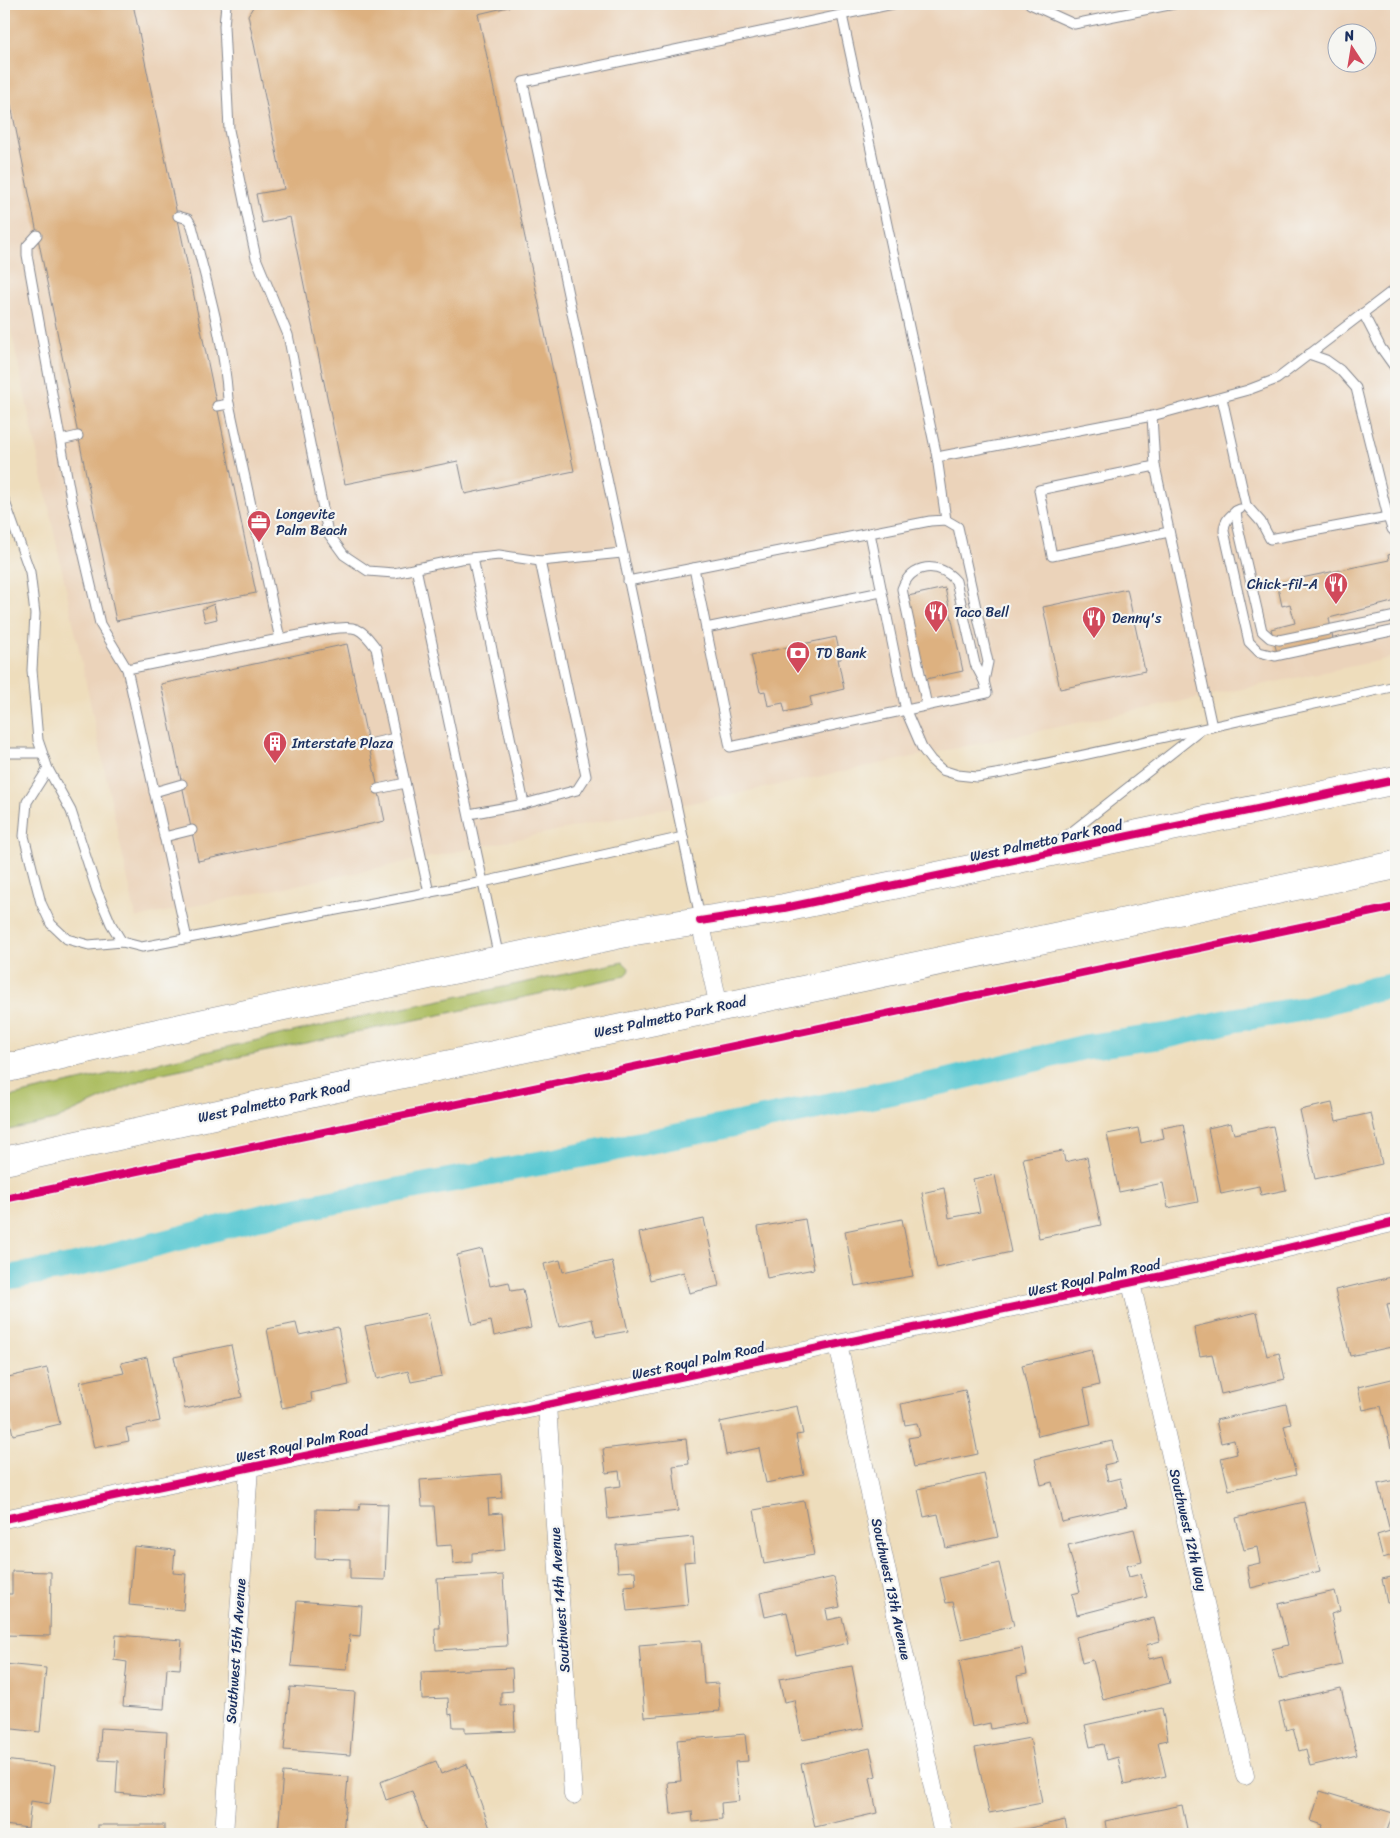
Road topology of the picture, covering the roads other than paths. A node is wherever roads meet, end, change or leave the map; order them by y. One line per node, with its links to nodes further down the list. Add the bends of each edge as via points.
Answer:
1 (226, 4): 31 (lane, via 224,26 229,130 256,258 288,334 328,533 344,556 368,570 394,573)
2 (893, 4): 5 (lane)
3 (1030, 4): 4 (lane, via 1074,24)
4 (1174, 4)
5 (842, 15): 18 (lane); 28 (lane, via 523,82)
6 (178, 216): 13 (lane, via 188,219 192,226 226,367)
7 (37, 236): 17 (lane, via 27,246 28,255)
8 (1395, 293): 9 (lane)
9 (1363, 313): 10 (lane); 11 (lane)
10 (1309, 354): 12 (lane, via 1277,379); 23 (lane, via 1340,370 1356,388)
11 (1396, 369)
12 (1222, 398): 15 (lane); 21 (lane)
13 (229, 404): 14 (lane); 38 (lane)
14 (217, 406)
15 (1152, 416): 18 (lane); 19 (lane)
16 (78, 436): 17 (lane)
17 (61, 440): 39 (lane, via 72,504 100,624)
18 (937, 457): 24 (lane)
19 (1155, 466): 25 (lane); 25 (lane, via 1039,490 1052,556)
20 (4, 499): 48 (lane, via 30,572 35,614 33,701)
21 (1246, 505): 22 (lane); 23 (lane, via 1262,522 1270,539)
22 (1236, 511): 35 (lane, via 1262,631 1270,638 1297,637); 37 (lane, via 1224,524 1224,531 1249,642 1259,652 1275,656)
23 (1392, 518): 27 (lane, via 1392,529)
24 (946, 520): 26 (lane); 40 (lane, via 958,527 988,662)
25 (1169, 532): 44 (lane)
26 (870, 533): 32 (lane); 34 (lane)
27 (1396, 533)
28 (622, 553): 30 (lane); 33 (lane)
29 (473, 558): 30 (lane, via 498,555); 31 (lane); 55 (lane)
30 (540, 561): 55 (lane, via 586,776 578,790)
31 (416, 568): 56 (lane)
32 (694, 568): 33 (lane); 36 (lane)
33 (628, 581): 59 (lane)
34 (881, 592): 36 (lane); 43 (lane)
35 (1396, 616)
36 (706, 628): 43 (lane, via 730,747)
37 (1396, 630)
38 (280, 639): 39 (lane); 45 (lane, via 352,626 366,635 376,648)
39 (127, 669): 54 (lane)
40 (984, 681): 42 (lane, via 988,693); 42 (lane, via 975,664 956,581 941,569 914,571 902,589)
41 (1396, 686): 44 (lane, West Palmetto Park Road)
42 (927, 706): 43 (lane)
43 (906, 711): 44 (lane, via 922,748 931,760 942,770 977,777)
44 (1207, 728): 60 (lane, West Palmetto Park Road)
45 (395, 738): 46 (lane); 51 (lane)
46 (369, 744)
47 (4, 752): 48 (lane)
48 (42, 753): 49 (lane)
49 (48, 769): 66 (lane, via 72,811 97,891); 66 (lane, via 27,802 24,836 41,903 51,924 67,939 89,945)
50 (1396, 780): 60 (main road, West Palmetto Park Road)
51 (405, 783): 53 (lane); 63 (lane)
52 (182, 784): 54 (lane)
53 (378, 789)
54 (154, 792): 58 (lane)
55 (524, 804): 56 (lane)
56 (469, 814): 62 (lane)
57 (192, 830): 58 (lane)
58 (164, 837): 65 (lane)
59 (682, 837): 62 (lane); 64 (lane)
60 (1044, 854): 64 (main road, West Palmetto Park Road, via 784,908)
61 (1396, 865): 68 (main road, West Palmetto Park Road)
62 (484, 882): 63 (lane); 67 (lane)
63 (429, 893): 65 (lane)
64 (700, 921): 67 (main road, West Palmetto Park Road, via 635,930); 68 (street)
65 (187, 939): 66 (lane, via 142,947)
66 (122, 942)
67 (500, 960): 69 (main road, West Palmetto Park Road)
68 (719, 1007): 70 (main road, West Palmetto Park Road)
69 (7, 1067)
70 (4, 1161)
71 (1396, 1222): 72 (street, West Royal Palm Road)
72 (1131, 1283): 73 (street, West Royal Palm Road); 77 (street, Southwest 12th Way)
73 (838, 1344): 74 (street, West Royal Palm Road); 80 (street, Southwest 13th Avenue)
74 (547, 1405): 75 (street, West Royal Palm Road); 78 (street, Southwest 14th Avenue)
75 (249, 1468): 76 (street, West Royal Palm Road); 79 (street, Southwest 15th Avenue)
76 (4, 1519)
77 (1245, 1776)
78 (574, 1795)
79 (224, 1834)
80 (943, 1834)

